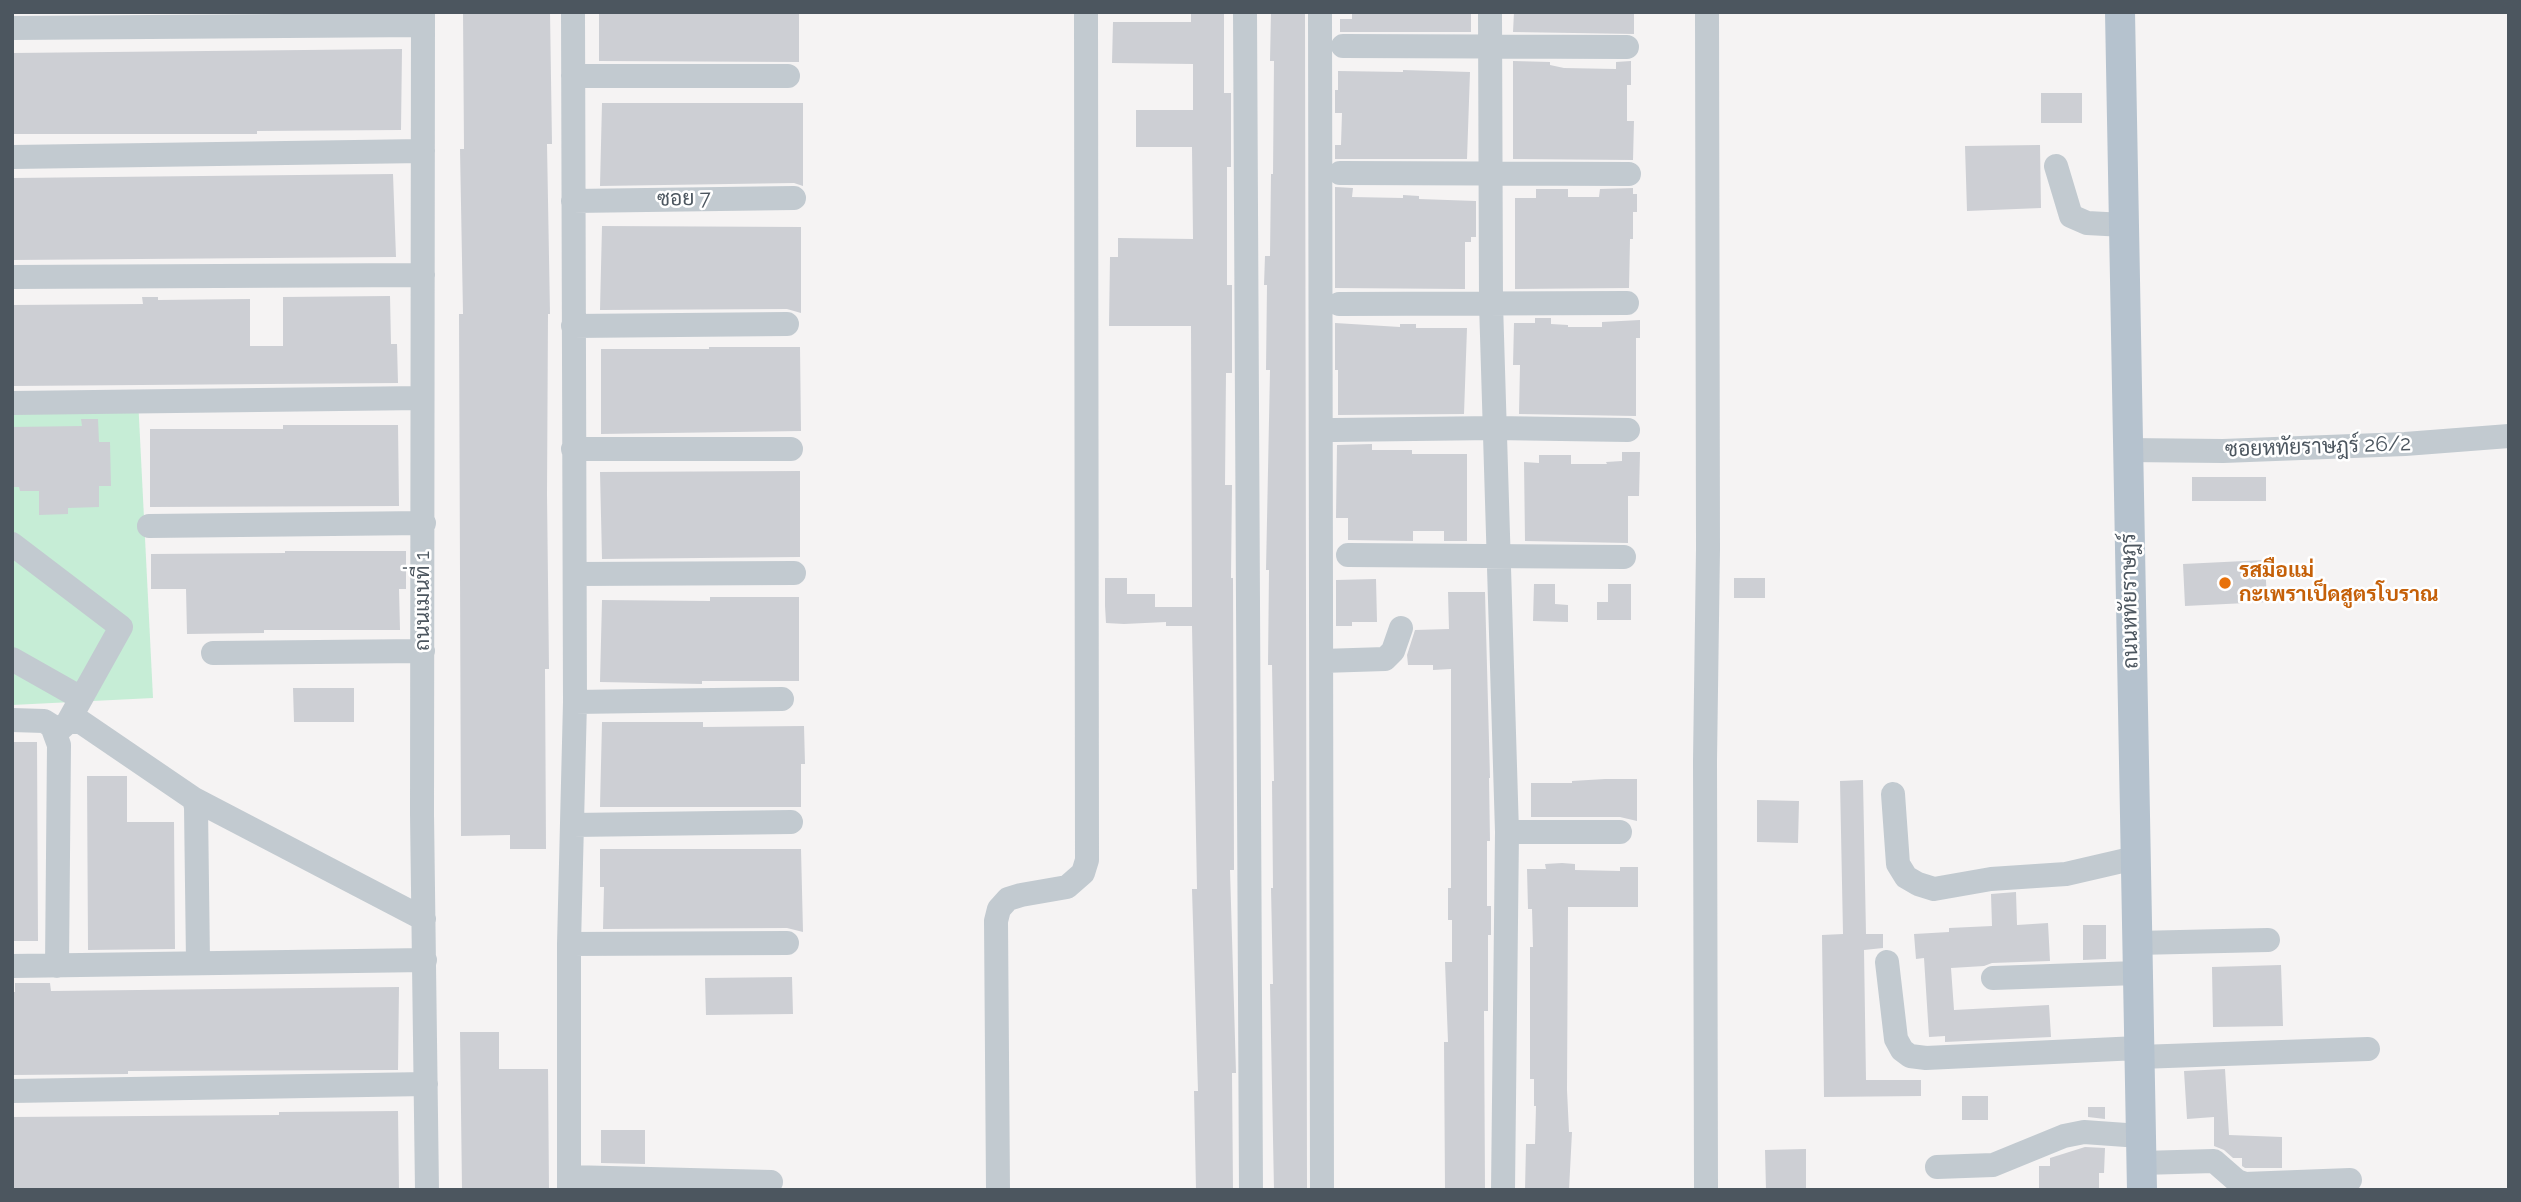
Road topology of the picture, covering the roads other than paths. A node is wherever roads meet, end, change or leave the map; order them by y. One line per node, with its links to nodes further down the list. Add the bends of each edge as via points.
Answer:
1 (573, 12): 13 (street)
2 (1086, 12): 87 (street, via 1087,859 1083,873 1067,887 1009,900 996,920)
3 (1245, 12): 88 (street)
4 (1320, 12): 52 (street)
5 (1490, 12): 11 (street)
6 (1707, 12): 91 (street)
7 (2120, 12): 23 (main road, ถนนหทัยราษฎร์)
8 (423, 19): 9 (street); 15 (street, ถนนเมนที่ 1)
9 (12, 28)
10 (1343, 46): 11 (street)
11 (1490, 47): 12 (street); 19 (street)
12 (1627, 47)
13 (573, 76): 14 (street); 22 (street)
14 (788, 76)
15 (423, 151): 16 (street); 24 (street, ถนนเมนที่ 1)
16 (12, 157)
17 (2056, 166): 23 (street, via 2071,216 2087,223)
18 (1340, 173): 19 (street)
19 (1490, 174): 20 (street); 26 (street)
20 (1629, 174)
21 (794, 198): 22 (street, ซอย 7)
22 (573, 201): 30 (street)
23 (2124, 225): 39 (main road, ถนนหทัยราษฎร์)
24 (423, 275): 25 (street); 31 (street, ถนนเมนที่ 1)
25 (12, 277)
26 (1491, 303): 27 (street); 28 (street); 33 (street)
27 (1627, 303)
28 (1339, 304)
29 (787, 324): 30 (street)
30 (573, 326): 37 (street)
31 (422, 398): 32 (street); 40 (street, ถนนเมนที่ 1)
32 (12, 403)
33 (1494, 428): 34 (street); 35 (street); 45 (street)
34 (1334, 430)
35 (1628, 430)
36 (2509, 436): 39 (street, ซอยหทัยราษฎร์ 26/2, via 2223,451)
37 (573, 449): 38 (street); 47 (street)
38 (791, 449)
39 (2127, 450): 64 (main road, ถนนหทัยราษฎร์)
40 (424, 523): 41 (street); 49 (street, ถนนเมนที่ 1)
41 (149, 526)
42 (12, 544): 53 (street, via 121,627)
43 (1348, 555): 45 (street)
44 (1624, 556): 45 (street)
45 (1498, 558): 62 (street)
46 (794, 573): 47 (street)
47 (576, 574): 55 (street)
48 (1401, 628): 52 (street, via 1385,659)
49 (423, 651): 50 (street); 65 (street, ถนนเมนที่ 1)
50 (213, 653)
51 (12, 659): 53 (street)
52 (1322, 661): 89 (street)
53 (82, 698): 57 (street)
54 (782, 699): 55 (street)
55 (575, 702): 61 (street)
56 (12, 720): 57 (street, via 44,721)
57 (62, 728): 59 (street, via 81,722); 74 (street)
58 (1893, 794): 64 (street, via 1898,864 1906,877 1934,889 1991,879 2066,874)
59 (194, 799): 65 (street); 71 (street)
60 (791, 822): 61 (street)
61 (573, 825): 69 (street)
62 (1507, 832): 63 (street); 90 (street)
63 (1620, 832)
64 (2135, 858): 68 (main road, ถนนหทัยราษฎร์)
65 (424, 919): 70 (street, ถนนเมนที่ 1)
66 (2268, 940): 68 (street)
67 (787, 943): 69 (street)
68 (2136, 943): 75 (main road, ถนนหทัยราษฎร์)
69 (569, 944): 85 (street)
70 (425, 961): 71 (street); 79 (street, ถนนเมนที่ 1)
71 (198, 962): 74 (street)
72 (1887, 962): 78 (street, via 1896,1040 1909,1056)
73 (12, 966): 74 (street)
74 (57, 966)
75 (2137, 972): 76 (street); 78 (main road, ถนนหทัยราษฎร์)
76 (1993, 978)
77 (2368, 1049): 78 (street)
78 (2139, 1053): 81 (main road, ถนนหทัยราษฎร์)
79 (426, 1084): 80 (street); 86 (street, ถนนเมนที่ 1)
80 (12, 1091)
81 (2141, 1163): 82 (street, via 2084,1132 1993,1165); 83 (street, via 2214,1161 2245,1184)
82 (1937, 1167)
83 (2350, 1180)
84 (771, 1182): 85 (street)
85 (569, 1184)
86 (427, 1190)
87 (998, 1190)
88 (1251, 1190)
89 (1322, 1190)
90 (1503, 1190)
91 (1706, 1190)

